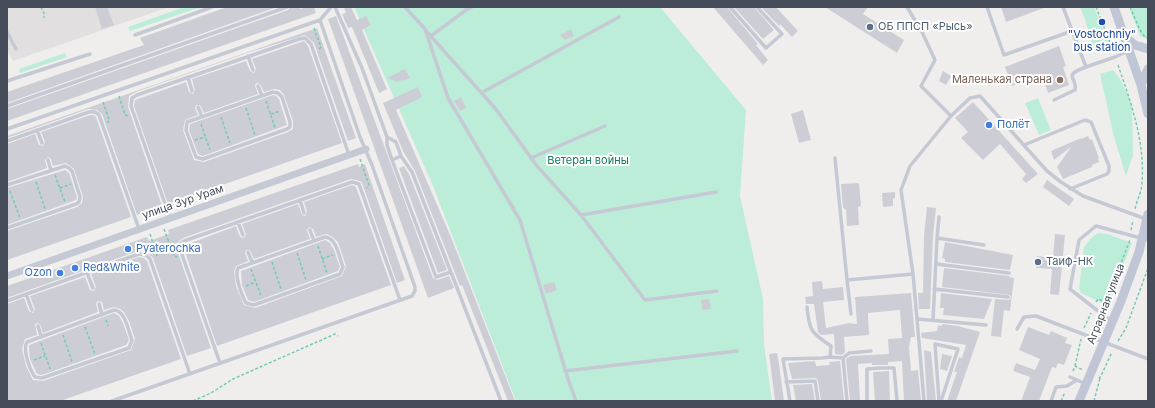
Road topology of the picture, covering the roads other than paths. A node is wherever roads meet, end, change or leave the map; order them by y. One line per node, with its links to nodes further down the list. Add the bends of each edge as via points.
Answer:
1 (212, 7): 18 (lane)
2 (287, 7): 37 (lane)
3 (331, 7): 14 (lane)
4 (335, 7): 45 (lane)
5 (405, 7): 15 (lane)
6 (472, 7): 19 (lane)
7 (730, 7): 8 (lane, via 766,48 782,34)
8 (757, 7)
9 (906, 7): 40 (lane, via 922,32 935,60 921,86)
10 (987, 7): 16 (lane, via 1004,55)
11 (1063, 7): 16 (lane)
12 (1114, 7): 20 (street)
13 (619, 17): 34 (lane)
14 (320, 20): 43 (lane); 49 (lane)
15 (425, 29): 19 (lane); 110 (lane, via 448,98 520,220)
16 (1072, 31): 26 (lane)
17 (7, 32): 21 (lane)
18 (135, 35)
19 (431, 36): 34 (lane)
20 (1125, 37): 22 (street, via 1135,45); 23 (street)
21 (16, 49)
22 (1148, 49)
23 (1130, 50): 26 (lane); 31 (street)
24 (90, 54): 30 (lane)
25 (248, 56): 27 (lane); 29 (lane); 50 (lane, via 299,38 308,39)
26 (1086, 67): 36 (lane, via 1072,73 1075,90)
27 (253, 70)
28 (1148, 70): 31 (street)
29 (188, 77): 33 (lane); 65 (lane, via 134,96 131,100)
30 (7, 81)
31 (1141, 85): 39 (street)
32 (258, 86): 35 (lane)
33 (192, 91)
34 (481, 93): 52 (lane)
35 (263, 95): 41 (lane); 41 (lane, via 273,92 282,97 290,125 287,129 203,159 194,156 186,130 186,125 190,121)
36 (1054, 100)
37 (7, 106)
38 (198, 107): 41 (lane)
39 (1148, 114)
40 (951, 116): 48 (lane, via 970,98 980,96); 81 (lane, via 910,166 901,190)
41 (200, 117)
42 (605, 126): 52 (lane)
43 (7, 129)
44 (37, 130): 46 (lane); 47 (lane); 68 (lane, via 92,111 97,113)
45 (388, 137): 51 (lane, via 396,142); 55 (lane, via 387,145)
46 (7, 140)
47 (42, 143)
48 (1024, 145): 58 (lane, via 1054,177); 58 (lane, via 1085,120 1091,122 1110,171)
49 (366, 149): 50 (street, улица Зур Урам); 89 (lane, via 415,289 412,296)
50 (349, 155): 65 (street, улица Зур Урам)
51 (401, 156): 55 (lane); 79 (lane, via 412,172)
52 (531, 158): 62 (lane)
53 (835, 158): 83 (lane)
54 (48, 160): 56 (lane)
55 (392, 160): 79 (lane, via 436,277)
56 (52, 169): 57 (lane); 67 (lane, via 63,166 72,171 80,200 76,204)
57 (8, 185)
58 (1070, 189): 64 (lane, via 1134,215)
59 (716, 192): 62 (lane)
60 (300, 200): 61 (lane); 66 (lane); 89 (lane, via 352,182 359,184)
61 (304, 213)
62 (581, 215): 86 (lane, via 645,300)
63 (939, 217): 71 (lane)
64 (1148, 217): 72 (street, Аграрная улица)
65 (170, 218): 68 (street, улица Зур Урам)
66 (238, 222): 70 (lane); 109 (lane, via 181,242 180,246)
67 (7, 228)
68 (139, 229): 82 (street, улица Зур Урам)
69 (310, 230): 73 (lane)
70 (243, 235)
71 (937, 238): 74 (lane); 77 (lane)
72 (1145, 239): 98 (street, Аграрная улица); 98 (lane, via 1096,226 1079,240 1070,290)
73 (315, 240): 76 (lane); 76 (lane, via 325,237 332,239 343,267 342,271 338,275 251,305 246,303 236,271 240,266)
74 (984, 245)
75 (248, 252): 76 (lane)
76 (251, 263)
77 (936, 264): 80 (lane); 85 (lane)
78 (88, 272): 84 (lane); 87 (lane); 111 (lane, via 139,254 148,257)
79 (451, 272): 118 (lane)
80 (1009, 273)
81 (912, 274): 83 (lane); 96 (lane)
82 (7, 276)
83 (847, 280): 94 (lane)
84 (93, 288)
85 (934, 289): 88 (lane); 97 (lane)
86 (717, 291)
87 (26, 294): 90 (lane); 93 (lane)
88 (1008, 297)
89 (400, 300): 109 (lane)
90 (7, 301)
91 (98, 304): 95 (lane)
92 (807, 307): 106 (lane, via 809,325 817,337 830,346)
93 (32, 310)
94 (851, 314)
95 (102, 315): 102 (lane); 102 (lane, via 115,310 122,314 132,343 127,349 37,378 29,362 25,344)
96 (917, 319): 97 (lane); 125 (lane)
97 (933, 320): 99 (lane)
98 (1113, 322): 103 (street, Аграрная улица)
99 (986, 325)
100 (38, 326): 102 (lane)
101 (1018, 328): 103 (lane, via 1024,317 1036,316)
102 (40, 336)
103 (1104, 343): 108 (lane); 115 (street, Аграрная улица)
104 (737, 351): 110 (lane)
105 (871, 351): 107 (lane, via 849,353)
106 (830, 357): 107 (lane); 114 (lane, via 783,359)
107 (843, 358): 122 (lane)
108 (1148, 359)
109 (220, 364): 111 (lane)
110 (566, 371): 119 (lane)
111 (190, 374): 117 (lane)
112 (1070, 377): 113 (lane)
113 (1077, 380): 115 (lane); 127 (lane, via 1067,386 1056,387)
114 (786, 382): 120 (lane); 121 (lane, via 815,381)
115 (1087, 384): 116 (street, Аграрная улица)
116 (1082, 400)
117 (112, 401)
118 (501, 401)
119 (576, 401)
120 (790, 401)
121 (818, 401)
122 (847, 401)
123 (867, 401): 124 (lane, via 867,369 894,368)
124 (897, 401)
125 (924, 401)
126 (940, 401): 126 (lane, via 958,349 934,344)
127 (1051, 401)

